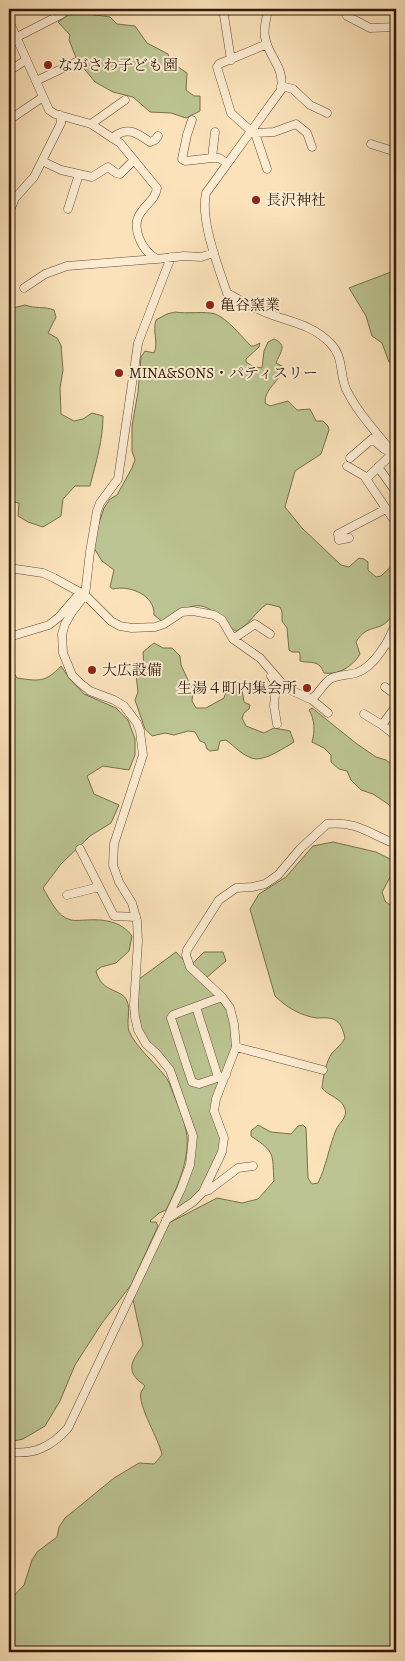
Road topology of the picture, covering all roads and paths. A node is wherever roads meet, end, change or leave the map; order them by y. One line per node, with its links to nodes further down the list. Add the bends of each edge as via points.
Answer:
1 (68, 9): 7 (street)
2 (223, 9): 11 (street)
3 (268, 9): 9 (street, via 264,31)
4 (347, 16): 6 (street, via 370,28)
5 (9, 22): 7 (street)
6 (396, 27)
7 (17, 39): 8 (street); 10 (street)
8 (9, 44)
9 (267, 44): 11 (street); 15 (street, via 281,72)
10 (26, 60): 13 (street); 14 (street)
11 (231, 60): 24 (street, via 217,68 231,113)
12 (76, 62): 14 (street)
13 (9, 71)
14 (36, 81): 16 (street)
15 (282, 86): 18 (street, via 293,89 310,105); 24 (street)
16 (43, 97): 19 (street, via 49,110); 20 (street)
17 (125, 100): 22 (street)
18 (327, 113)
19 (60, 115): 22 (street); 34 (street, via 61,123)
20 (9, 120)
21 (192, 120): 32 (street, via 182,159)
22 (91, 124): 28 (street)
23 (141, 130): 25 (street, via 134,127)
24 (253, 131): 30 (street, via 274,132 296,124 307,133); 35 (street); 36 (street)
25 (119, 132): 27 (street, via 137,133 151,142); 28 (street)
26 (215, 132): 32 (street)
27 (158, 136)
28 (112, 138): 33 (street, via 124,146)
29 (371, 144): 31 (street)
30 (312, 147)
31 (396, 152)
32 (212, 158): 35 (street)
33 (134, 160): 37 (street, via 120,174 108,166 94,176); 42 (street, via 157,188 153,200 141,211 137,221 140,240 146,251)
34 (42, 161): 37 (street); 39 (street, via 34,177 15,198)
35 (227, 163): 40 (street, via 206,193 204,202)
36 (267, 169)
37 (79, 174): 38 (street)
38 (68, 209)
39 (9, 213)
40 (214, 253): 41 (street, via 201,257); 44 (street, via 227,293 270,314 302,324 329,341 338,353 345,387 362,415)
41 (171, 257): 42 (street); 52 (street, via 138,343 118,479 97,511)
42 (157, 259): 43 (street, via 67,266)
43 (24, 288)
44 (395, 455): 45 (street); 46 (street, via 372,439 349,462)
45 (378, 466): 46 (street); 47 (street)
46 (366, 477): 48 (street)
47 (396, 492)
48 (386, 509): 49 (street); 50 (street, via 337,536 339,540)
49 (396, 523)
50 (348, 538)
51 (9, 568): 52 (street, via 43,573)
52 (85, 595): 55 (street, via 78,596 49,625); 56 (street, via 111,622 120,626 155,627 182,612 193,611 222,620); 73 (street, via 64,629 62,643 66,662 72,674 90,691 114,700 130,712 137,723 142,744 140,767 113,853 115,873)
53 (396, 622): 57 (street)
54 (270, 634): 56 (street, via 257,621)
55 (9, 637)
56 (233, 639): 59 (street)
57 (388, 641): 58 (street); 62 (street, via 369,665 355,673 332,678)
58 (396, 650)
59 (255, 654): 62 (street, via 286,688); 66 (street, via 276,684 274,711)
60 (385, 687): 61 (street)
61 (396, 695)
62 (311, 699): 64 (street)
63 (396, 706): 67 (street)
64 (328, 713)
65 (364, 714): 67 (street)
66 (277, 724)
67 (382, 725): 68 (street)
68 (396, 736)
69 (396, 844): 74 (street, via 358,826 327,824 271,880 258,886 236,888 219,900 186,955 190,967)
70 (80, 849): 71 (street)
71 (100, 886): 72 (street); 73 (street, via 114,916)
72 (67, 895)
73 (136, 917): 81 (street, via 138,941 134,1005 138,1030 170,1070 193,1136 190,1166)
74 (222, 997): 75 (street); 76 (street, via 230,1008)
75 (196, 1007): 78 (street); 78 (street, via 171,1016 190,1079 199,1084)
76 (236, 1047): 77 (street); 78 (street)
77 (323, 1070)
78 (222, 1076): 80 (street, via 214,1111 224,1138 222,1152)
79 (254, 1166): 80 (street, via 238,1168)
80 (203, 1192): 81 (street)
81 (166, 1220): 82 (street, via 68,1428 59,1438 39,1450)
82 (9, 1452)

